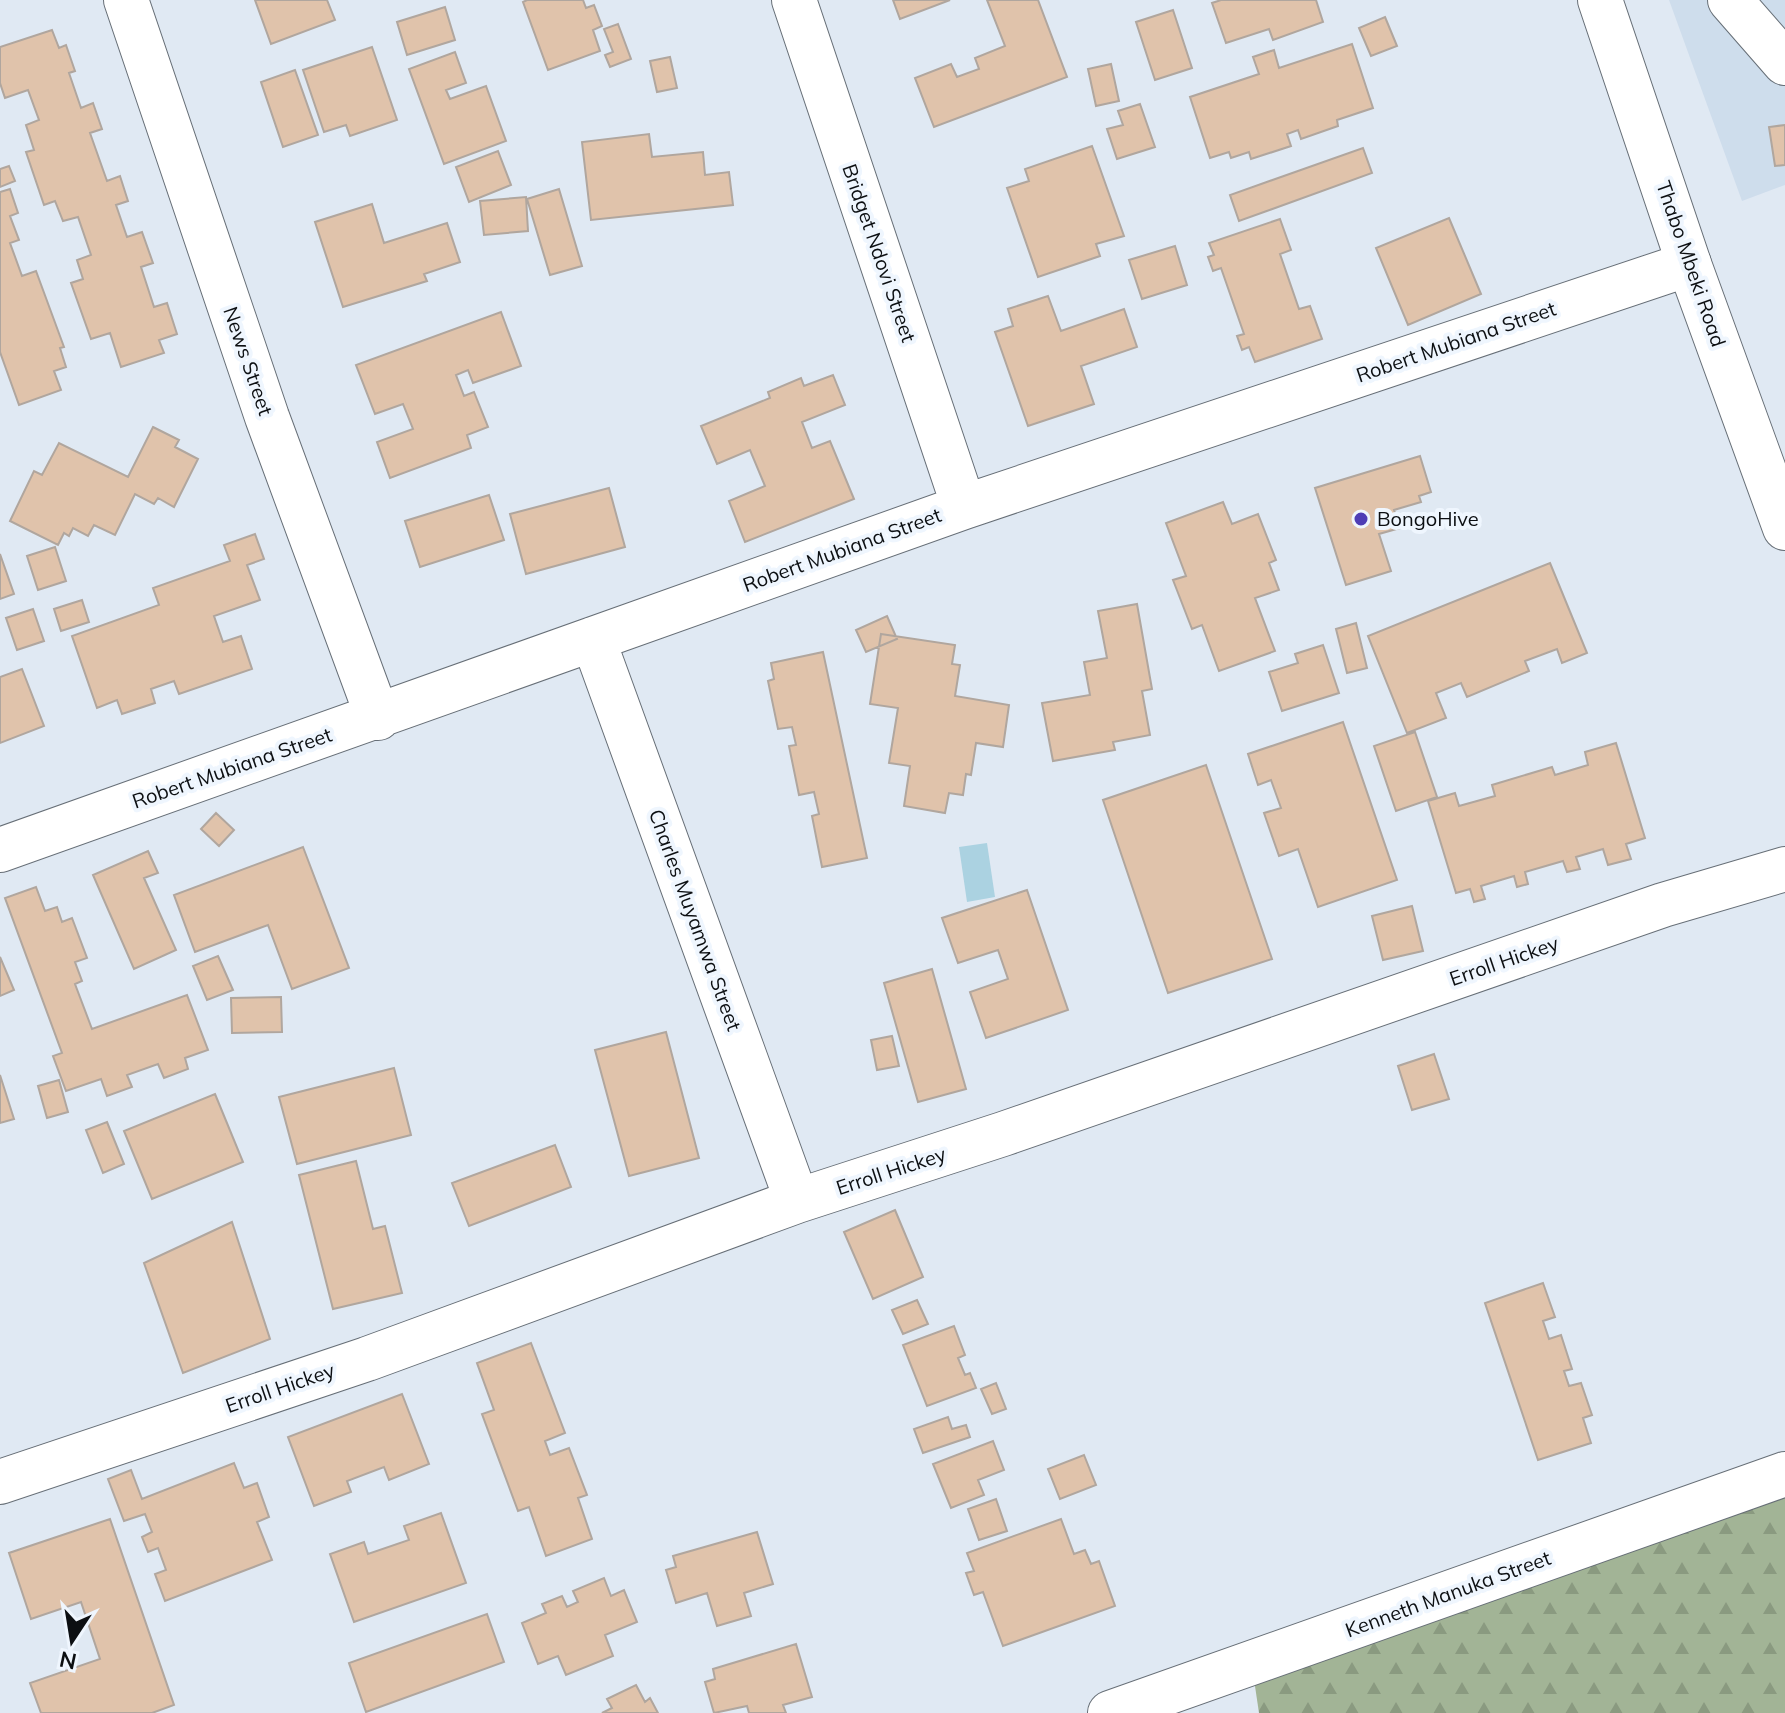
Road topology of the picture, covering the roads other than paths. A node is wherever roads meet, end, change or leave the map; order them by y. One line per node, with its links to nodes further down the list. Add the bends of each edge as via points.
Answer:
1 (126, 0): 10 (street, News Street, via 267,417)
2 (794, 0): 7 (street, Bridget Ndovi Street)
3 (1600, 0): 6 (street, Thabo Mbeki Road)
4 (1730, 0): 5 (street)
5 (1785, 63)
6 (1689, 264): 7 (street, Robert Mubiana Street); 8 (street, Thabo Mbeki Road)
7 (964, 507): 9 (street, Robert Mubiana Street)
8 (1785, 528)
9 (593, 639): 10 (street, Robert Mubiana Street); 13 (street, Charles Muyamwa Street)
10 (378, 718): 11 (street, Robert Mubiana Street)
11 (0, 850)
12 (1785, 869): 13 (street, Erroll Hickey, via 1663,905)
13 (797, 1201): 15 (street, Erroll Hickey, via 367,1359)
14 (1785, 1474): 16 (street, Kenneth Manuka Street)
15 (0, 1482)
16 (1212, 1696): 17 (street, Kenneth Manuka Street)
17 (1110, 1713)

